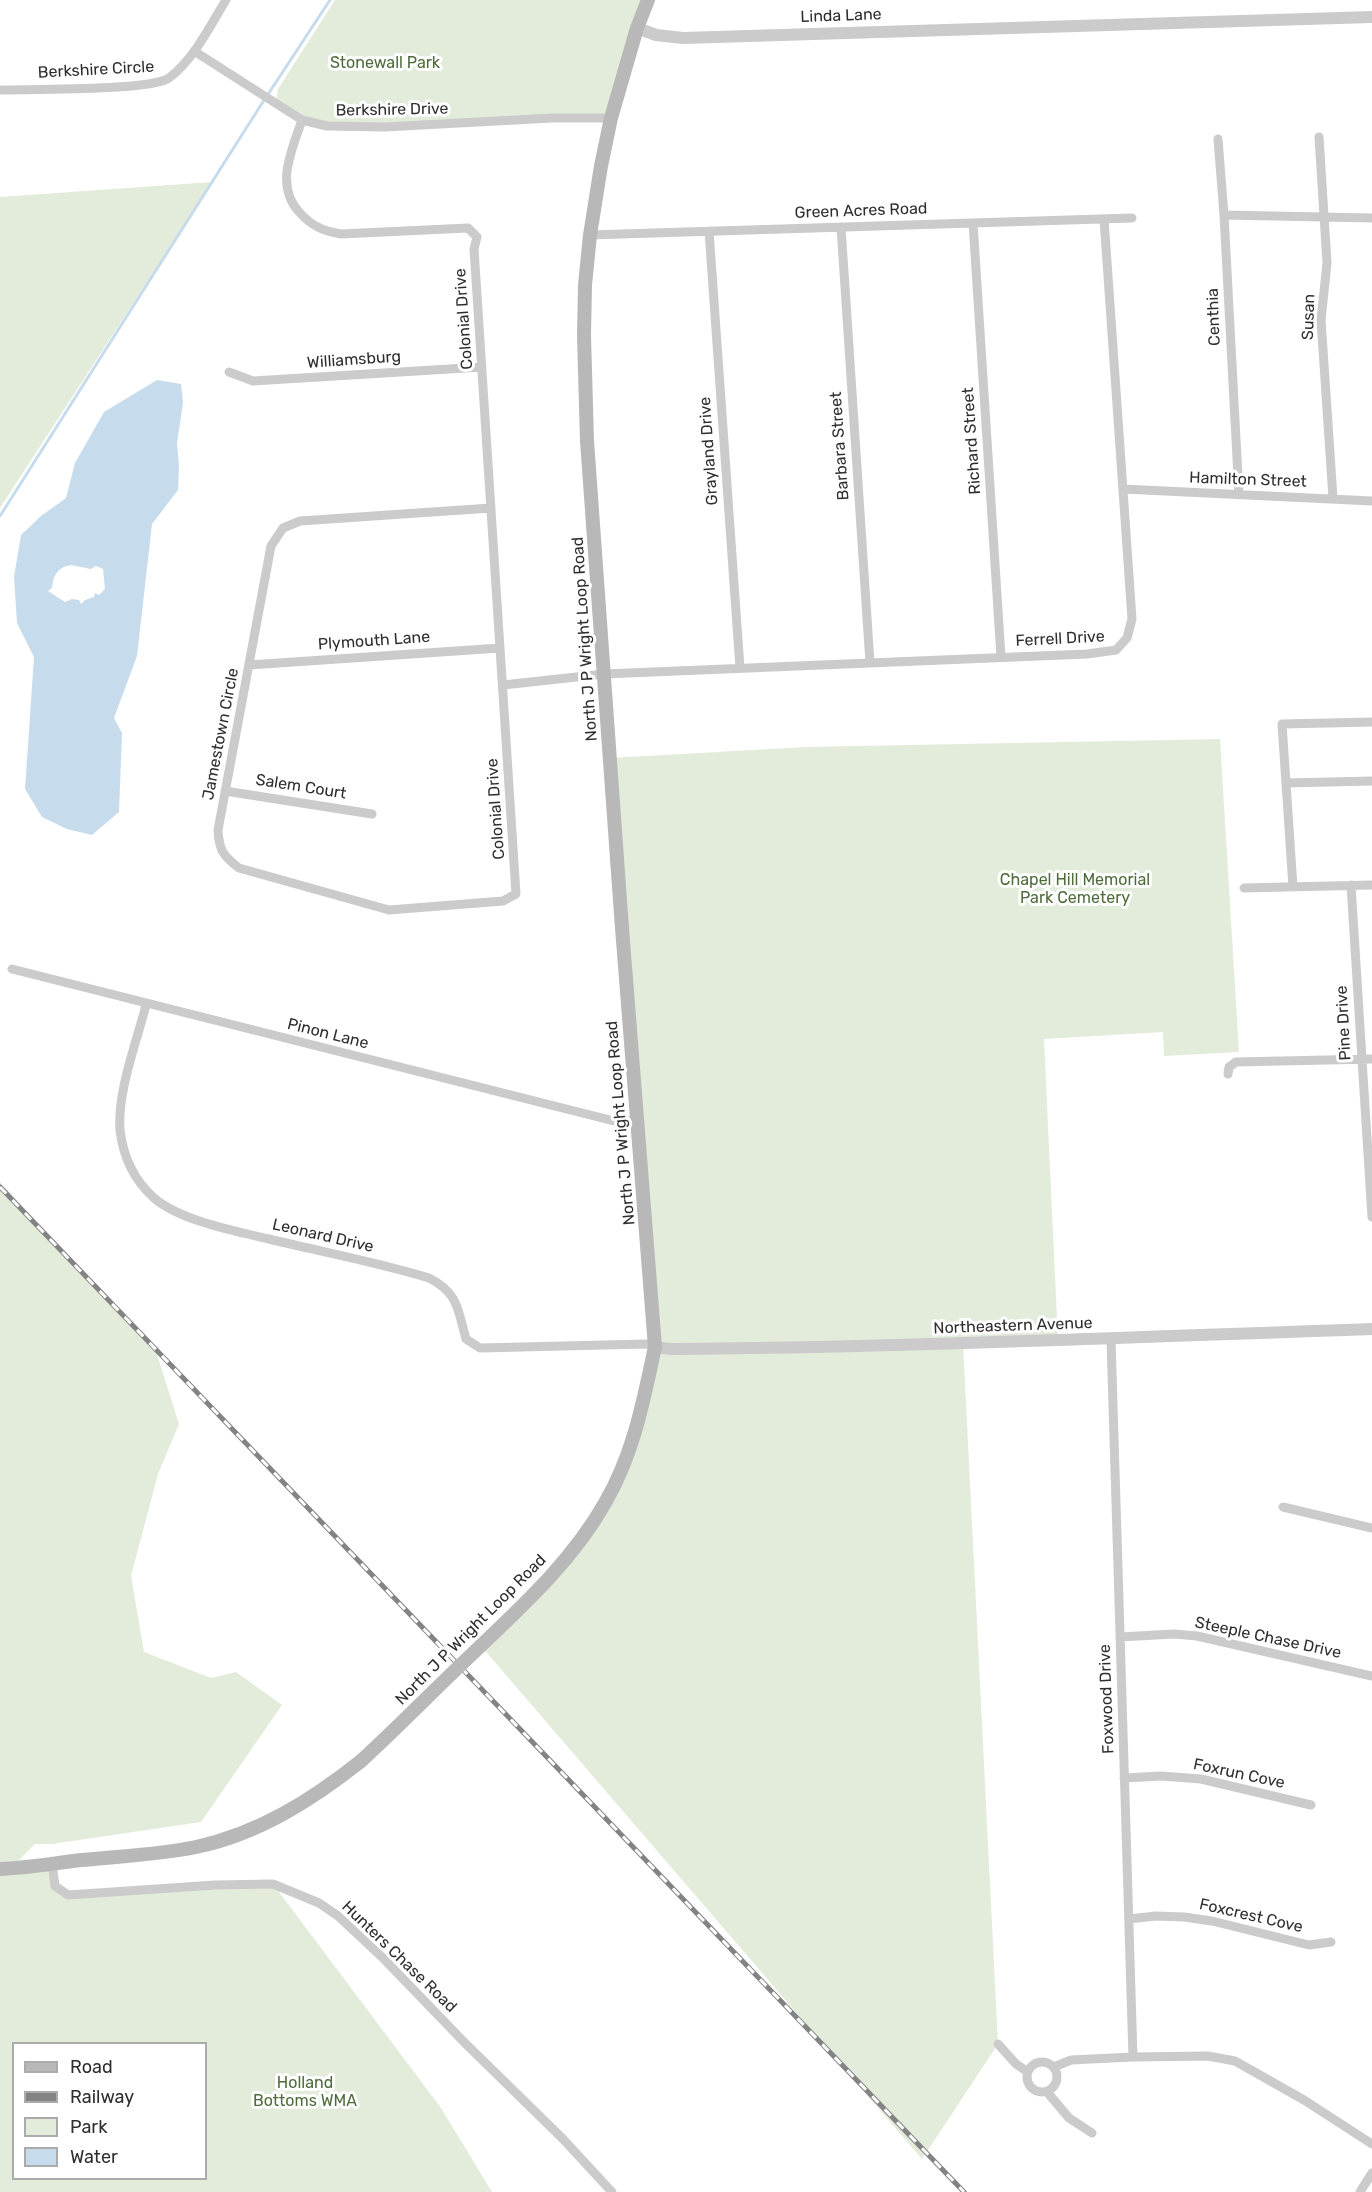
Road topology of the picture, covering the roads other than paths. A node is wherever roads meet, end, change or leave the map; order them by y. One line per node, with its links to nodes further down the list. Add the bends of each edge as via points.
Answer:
1 (226, 0): 5 (street, Berkshire Circle)
2 (648, 0): 4 (main road, North J P Wright Loop Road)
3 (1372, 17): 4 (street, Linda Lane, via 683,38)
4 (637, 28): 7 (main road, North J P Wright Loop Road)
5 (194, 51): 6 (street, Berkshire Circle, via 171,77 155,84); 8 (street, Berkshire Drive)
6 (0, 90)
7 (611, 118): 8 (street, Berkshire Drive, via 385,127 327,126); 19 (main road, North J P Wright Loop Road)
8 (302, 120): 20 (street, Colonial Drive, via 288,165 286,186 296,209 310,224 341,234 468,228 477,237 474,249)
9 (1319, 137): 12 (street, Susan)
10 (1218, 139): 11 (street, Centhia)
11 (1224, 215): 12 (street); 23 (street, Centhia)
12 (1325, 217): 14 (street); 24 (street, Susan, via 1327,263 1321,320)
13 (1132, 218): 15 (street, Green Acres Road)
14 (1372, 218)
15 (1104, 219): 16 (street, Green Acres Road); 22 (street, Ferrell Drive)
16 (973, 223): 17 (street, Green Acres Road); 28 (street, Richard Street)
17 (841, 227): 18 (street, Green Acres Road); 29 (street, Barbara Street)
18 (709, 231): 19 (street, Green Acres Road); 31 (street, Grayland Drive)
19 (590, 235): 32 (main road, North J P Wright Loop Road, via 585,285 585,399)
20 (482, 367): 21 (street, Williamsburg, via 253,381); 26 (street, Colonial Drive)
21 (229, 372)
22 (1123, 489): 23 (street, Hamilton Street); 28 (street, Ferrell Drive, via 1132,619 1123,644 1102,653)
23 (1239, 495): 24 (street, Hamilton Street)
24 (1333, 498): 25 (street, Hamilton Street)
25 (1372, 501)
26 (492, 508): 27 (street, Colonial Drive); 30 (street, Jamestown Circle, via 300,521 283,528 271,546)
27 (500, 648): 30 (street, Plymouth Lane); 33 (street, Colonial Drive)
28 (1001, 657): 29 (street, Ferrell Drive)
29 (870, 663): 31 (street, Ferrell Drive)
30 (249, 665): 37 (street, Jamestown Circle)
31 (740, 668): 32 (street, Ferrell Drive)
32 (604, 674): 33 (street); 49 (main road, North J P Wright Loop Road)
33 (503, 685): 43 (street, Colonial Drive)
34 (1372, 723): 36 (street, via 1282,724)
35 (1372, 781): 36 (street)
36 (1286, 783): 41 (street)
37 (225, 791): 38 (street, Salem Court); 43 (street, Jamestown Circle, via 219,846 239,868 389,910 503,901)
38 (372, 814)
39 (1351, 885): 40 (street); 41 (street); 47 (street, Pine Drive)
40 (1372, 885)
41 (1293, 887): 42 (street)
42 (1244, 888)
43 (516, 894)
44 (12, 969): 45 (street, Pinon Lane)
45 (147, 1005): 49 (street, Pinon Lane, via 614,1121); 53 (street, Leonard Drive, via 122,1095 120,1128 132,1171 167,1208 235,1231 429,1278 454,1298 466,1339 480,1348 648,1344)
46 (1372, 1059): 47 (street)
47 (1361, 1060): 48 (street, via 1236,1062 1229,1067); 50 (street, Pine Drive)
48 (1228, 1074)
49 (637, 1120): 53 (main road, North J P Wright Loop Road)
50 (1372, 1217)
51 (1372, 1329): 52 (street, Northeastern Avenue)
52 (1111, 1340): 53 (street, Northeastern Avenue); 56 (street, Foxwood Drive)
53 (656, 1347): 60 (main road, North J P Wright Loop Road, bridge, via 628,1456 589,1528 546,1582 361,1761 302,1804 269,1822 227,1837 166,1851)
54 (1283, 1507): 55 (street)
55 (1372, 1528)
56 (1120, 1637): 57 (street, Steeple Chase Drive, via 1197,1636); 58 (street, Foxwood Drive)
57 (1372, 1676)
58 (1124, 1778): 59 (street, Foxrun Cove, via 1201,1779); 62 (street, Foxwood Drive)
59 (1311, 1805)
60 (52, 1863): 61 (main road, North J P Wright Loop Road); 72 (street, Hunters Chase Road, via 55,1886 68,1895 273,1884 319,1903 384,1959)
61 (0, 1869)
62 (1129, 1919): 63 (street, Foxcrest Cove, via 1184,1917 1308,1945); 65 (street, Foxwood Drive)
63 (1331, 1942)
64 (998, 2044): 67 (street)
65 (1133, 2057): 66 (street, via 1071,2060); 70 (street, via 1208,2056 1246,2065)
66 (1054, 2067): 67 (street, via 1044,2061 1036,2062); 68 (street, via 1057,2081)
67 (1028, 2072): 68 (street, via 1030,2087)
68 (1047, 2092): 69 (street, via 1069,2118)
69 (1092, 2133)
70 (1372, 2144)
71 (1372, 2173): 73 (street)
72 (612, 2192)
73 (1360, 2192)

